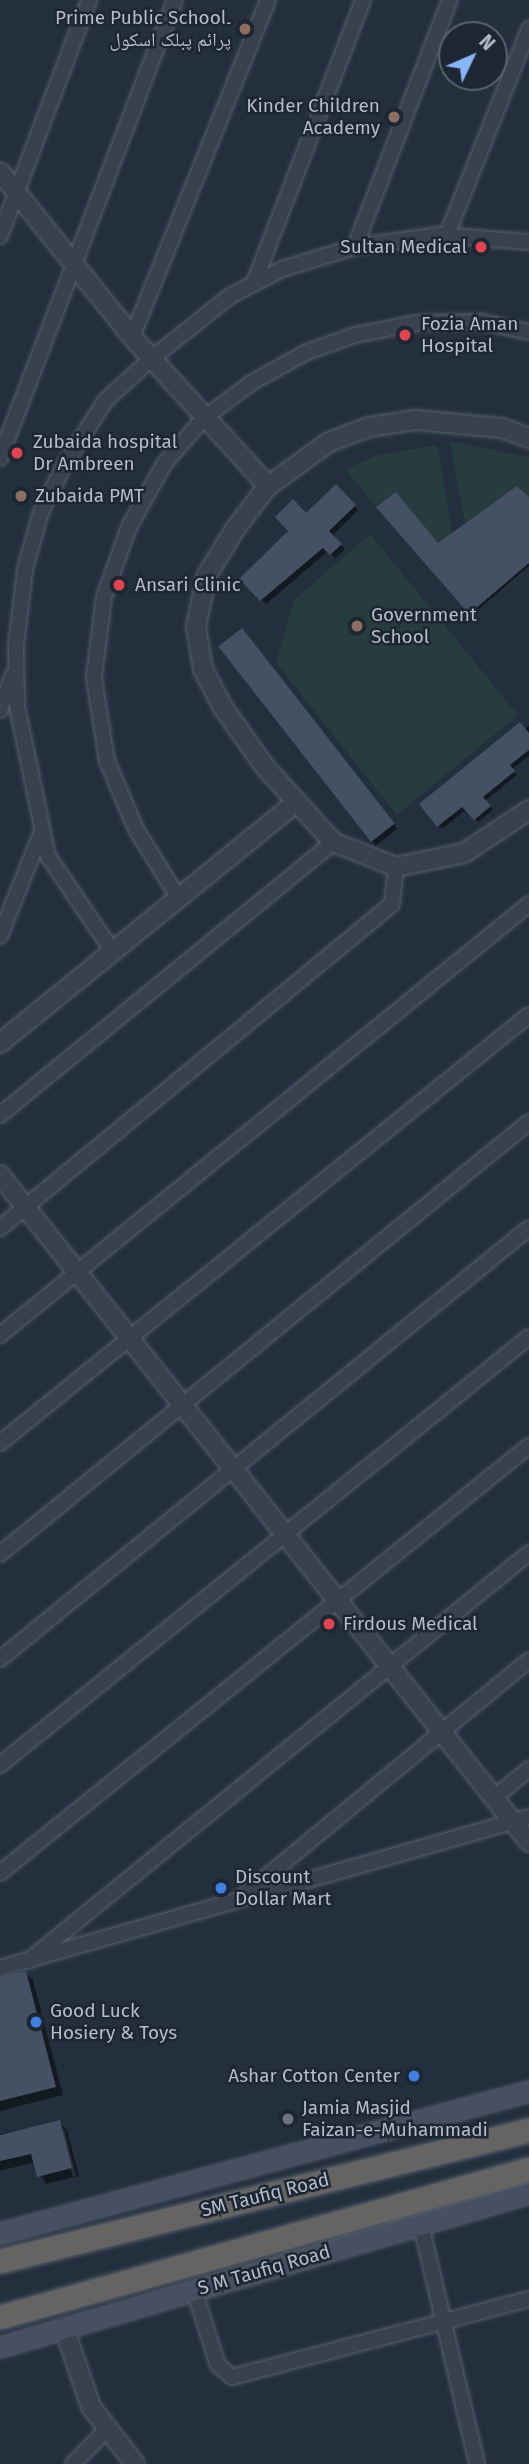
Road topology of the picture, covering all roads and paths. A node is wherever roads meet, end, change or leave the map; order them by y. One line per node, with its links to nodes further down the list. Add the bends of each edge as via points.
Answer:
1 (89, 0): 8 (street)
2 (175, 0): 13 (street)
3 (268, 0): 16 (street)
4 (363, 0): 14 (street)
5 (450, 0): 12 (street)
6 (529, 29): 9 (street)
7 (0, 172): 8 (street)
8 (17, 192): 10 (street); 13 (street)
9 (447, 235): 11 (street); 12 (street)
10 (0, 236)
11 (529, 242)
12 (355, 247): 14 (street, via 282,269)
13 (73, 264): 16 (street); 20 (street)
14 (254, 283): 17 (street, via 230,296)
15 (529, 332): 18 (street, via 482,322 416,323 355,335 307,352 251,383)
16 (132, 337): 17 (street)
17 (151, 359): 18 (street); 22 (street, via 105,401 41,512 25,569)
18 (203, 419): 21 (street); 29 (street, via 164,464 129,527 104,597 94,678 107,761 136,829)
19 (529, 438): 21 (street, via 502,428 449,422 415,420 369,427 329,442)
20 (0, 458)
21 (268, 486): 24 (street, via 207,575 197,626 203,669 222,706)
22 (16, 668): 23 (street); 26 (street, via 17,706)
23 (0, 710)
24 (295, 803): 27 (street); 29 (street)
25 (529, 810): 28 (street, via 464,853)
26 (42, 831): 31 (street); 32 (street, via 48,856)
27 (333, 842): 28 (street); 35 (street)
28 (396, 867): 38 (street, via 392,904)
29 (179, 899): 32 (street)
30 (529, 904): 41 (street)
31 (0, 936)
32 (113, 952): 34 (street)
33 (529, 1015): 43 (street)
34 (0, 1042)
35 (0, 1115)
36 (529, 1122): 45 (street)
37 (0, 1175): 38 (street)
38 (25, 1207): 39 (street); 41 (street)
39 (0, 1228)
40 (529, 1228): 48 (street)
41 (78, 1272): 42 (street); 43 (street)
42 (0, 1335)
43 (129, 1337): 45 (street); 46 (street)
44 (529, 1337): 49 (street)
45 (183, 1404): 48 (street); 50 (street)
46 (0, 1443)
47 (529, 1446): 52 (street)
48 (234, 1469): 49 (street); 53 (street)
49 (285, 1532): 52 (street); 57 (street)
50 (0, 1553)
51 (529, 1553): 55 (street)
52 (338, 1599): 55 (street); 62 (street)
53 (0, 1659)
54 (529, 1660): 56 (street)
55 (390, 1665): 56 (street); 64 (street)
56 (443, 1731): 59 (street); 63 (street)
57 (0, 1765)
58 (529, 1769): 59 (street)
59 (495, 1797): 60 (street)
60 (522, 1819): 61 (street); 63 (street)
61 (529, 1842)
62 (0, 1873)
63 (238, 1900): 64 (street)
64 (28, 1961): 65 (street)
65 (0, 1968)
66 (529, 2091): 71 (main road)
67 (529, 2130): 72 (highway, SM Taufiq Road)
68 (529, 2169): 75 (highway)
69 (529, 2193): 70 (main road, S M Taufiq Road)
70 (421, 2225): 73 (main road, S M Taufiq Road); 76 (street)
71 (0, 2232)
72 (0, 2261)
73 (194, 2290): 76 (street, via 218,2365 232,2377); 77 (main road, S M Taufiq Road)
74 (529, 2299): 76 (street)
75 (0, 2317)
76 (443, 2321): 82 (street)
77 (64, 2328): 78 (main road, S M Taufiq Road); 79 (street, via 91,2407)
78 (0, 2347)
79 (108, 2428): 80 (street); 81 (street)
80 (73, 2464)
81 (135, 2464)
82 (477, 2464)

